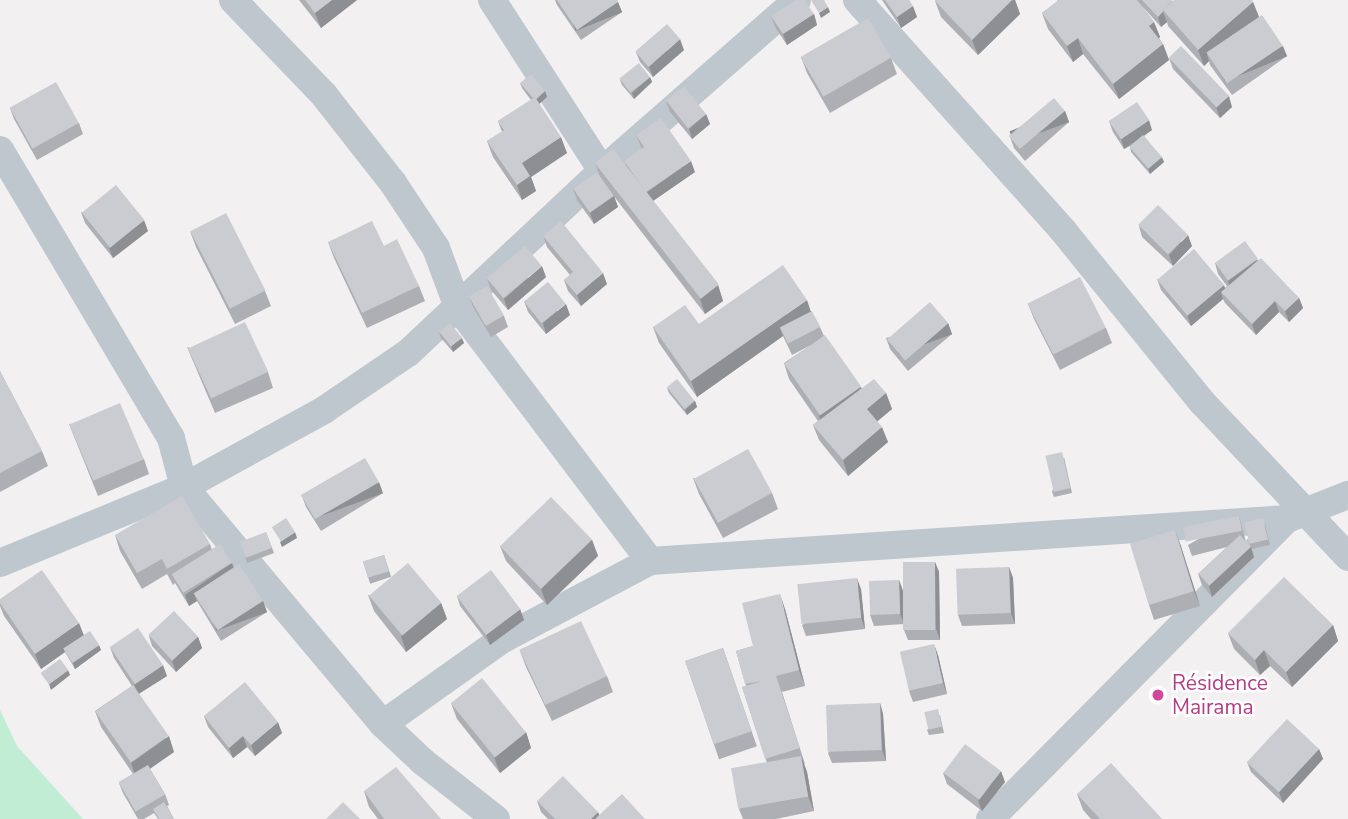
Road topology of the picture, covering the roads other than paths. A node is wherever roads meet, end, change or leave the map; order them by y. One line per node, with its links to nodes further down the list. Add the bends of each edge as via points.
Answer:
1 (233, 0): 7 (street, via 324,95 393,183 436,248)
2 (492, 0): 6 (street)
3 (797, 0): 6 (street)
4 (857, 0): 10 (street, via 1065,233)
5 (0, 150): 8 (street, via 171,438)
6 (602, 171): 7 (street)
7 (458, 307): 8 (street, via 408,353 324,410); 13 (street)
8 (184, 487): 11 (street); 14 (street)
9 (1348, 495): 10 (street)
10 (1294, 515): 12 (street); 13 (street); 16 (street)
11 (3, 557)
12 (1348, 557)
13 (650, 561): 14 (street, via 501,640)
14 (383, 724): 15 (street)
15 (496, 819)
16 (990, 819)

